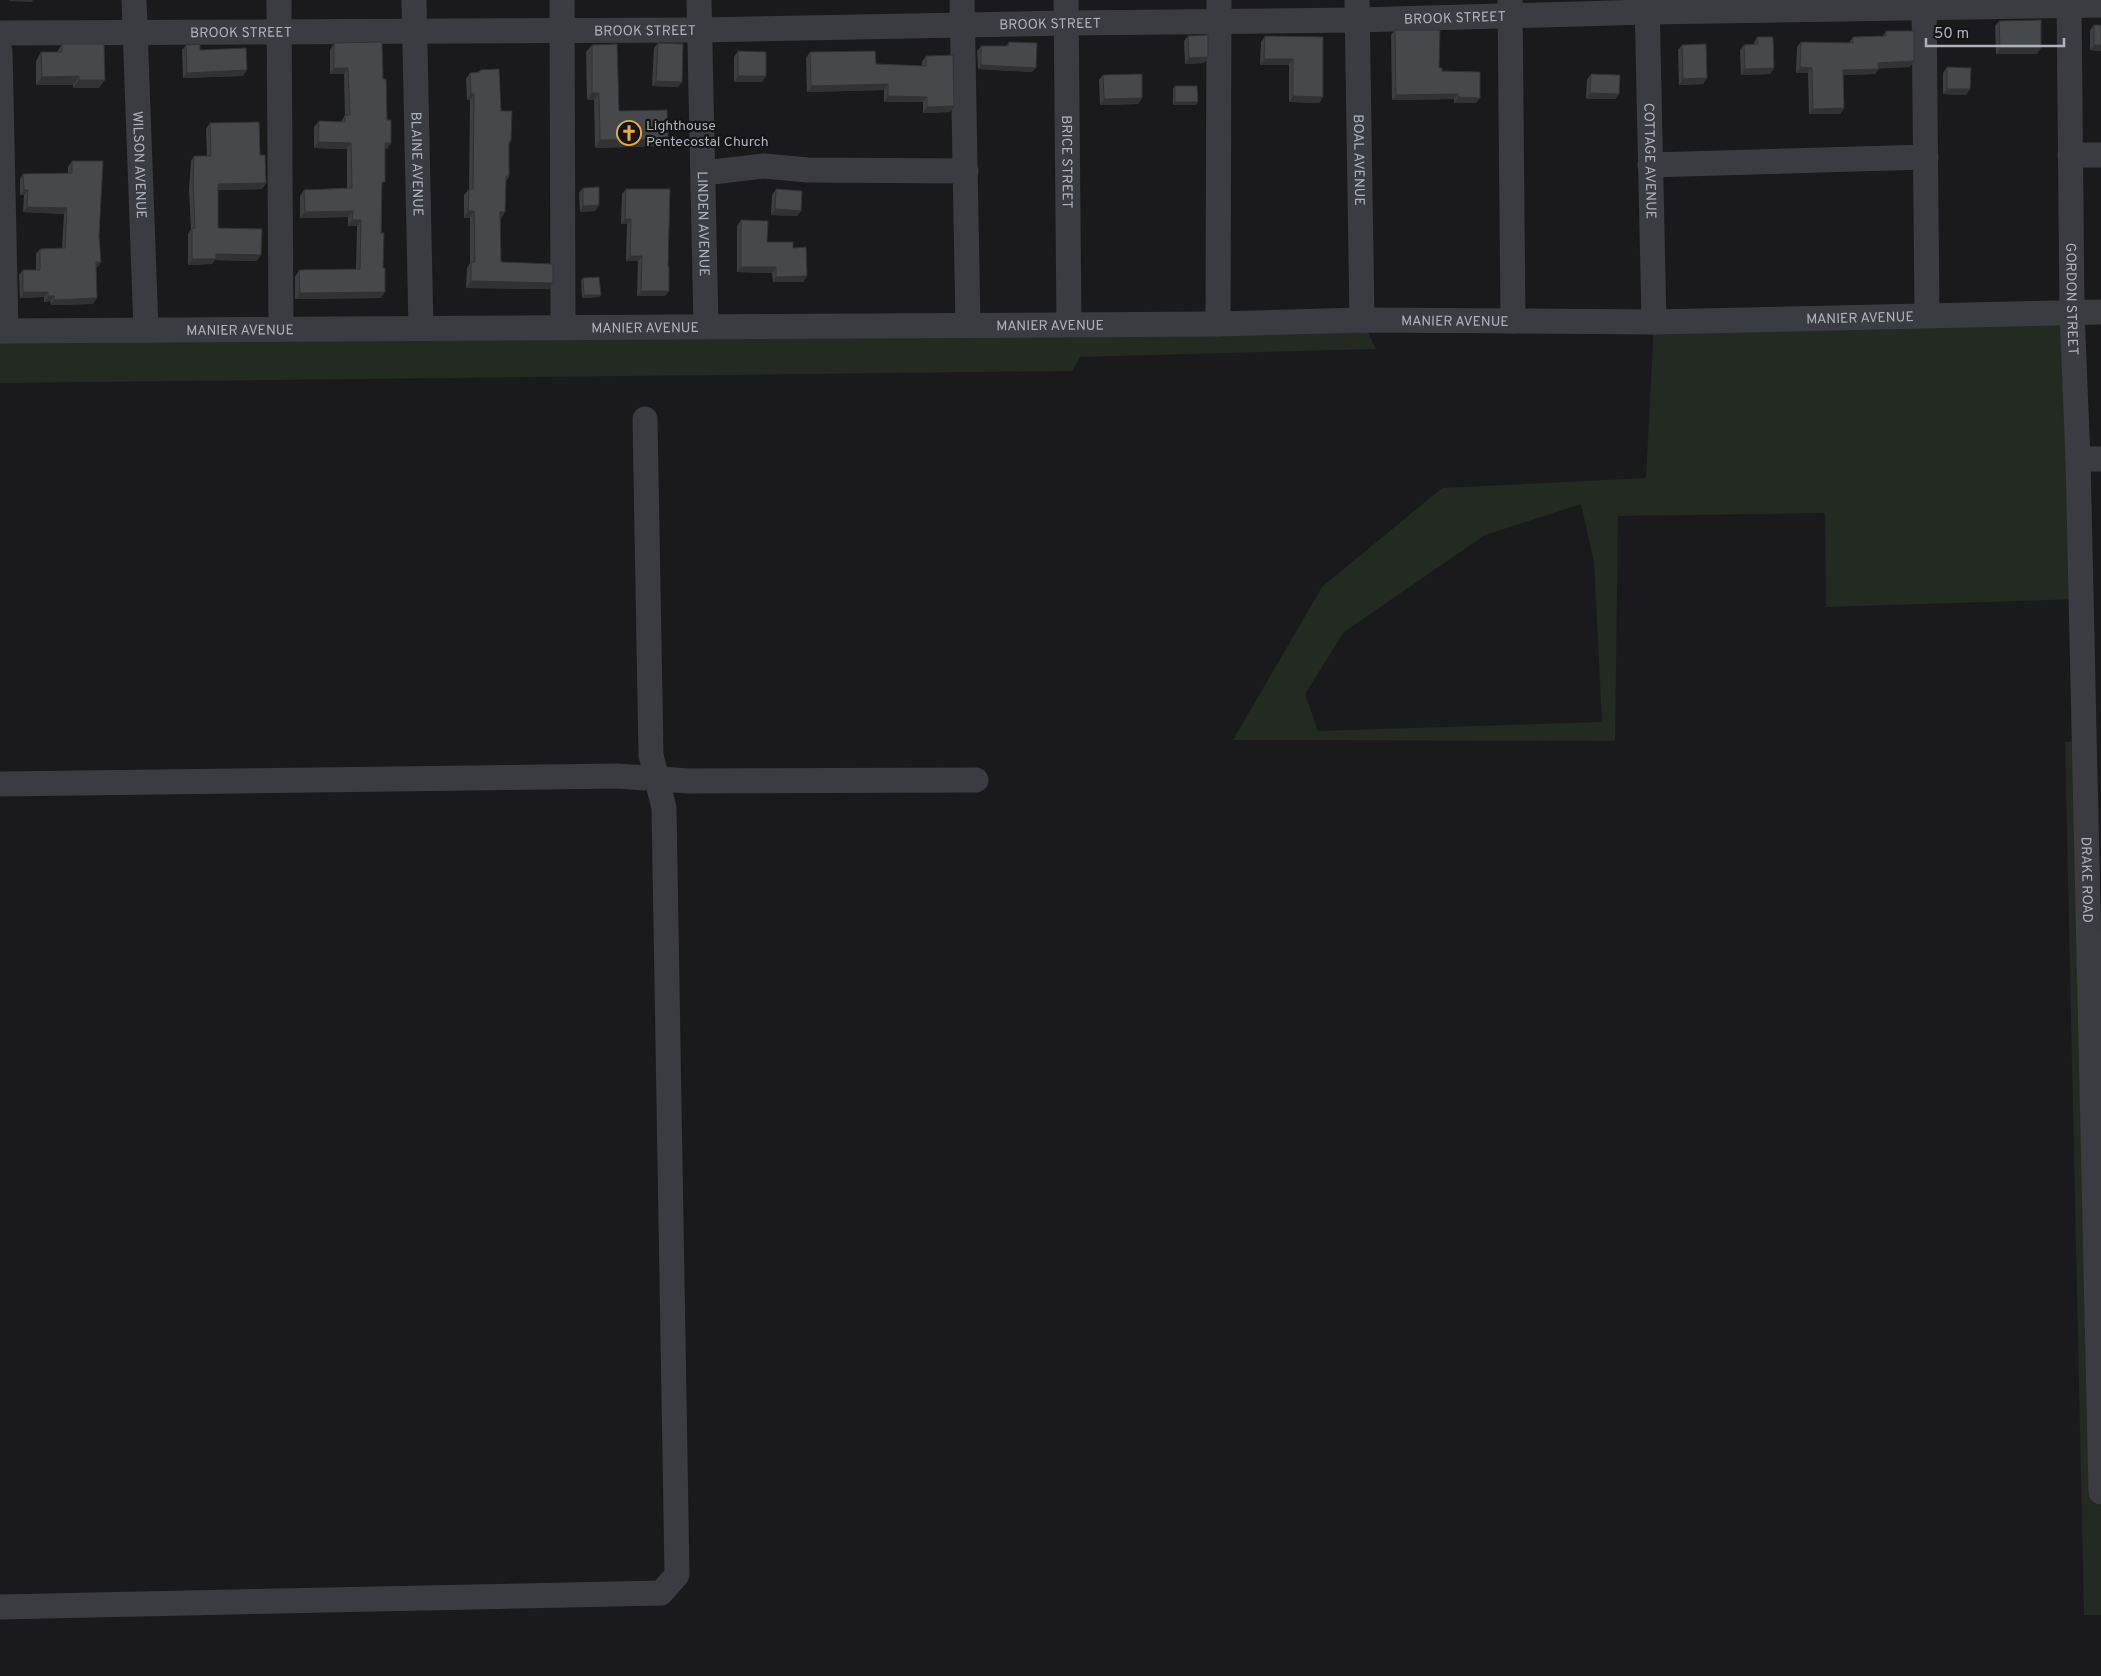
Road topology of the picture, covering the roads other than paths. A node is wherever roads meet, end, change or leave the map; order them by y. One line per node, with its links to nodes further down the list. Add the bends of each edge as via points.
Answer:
1 (134, 0): 21 (street, WILSON AVENUE)
2 (279, 0): 19 (street)
3 (414, 0): 16 (street, BLAINE AVENUE)
4 (562, 0): 17 (street)
5 (699, 0): 18 (street, LINDEN AVENUE)
6 (962, 0): 15 (street)
7 (2069, 3): 8 (street, BROOK STREET); 9 (street, BROOK STREET); 23 (street, GORDON STREET)
8 (1924, 4): 10 (street, BROOK STREET); 25 (street)
9 (2101, 5)
10 (1647, 6): 11 (street, BROOK STREET); 26 (street, COTTAGE AVENUE)
11 (1510, 8): 12 (street, BROOK STREET); 33 (street)
12 (1357, 10): 13 (street, BROOK STREET); 32 (street, BOAL AVENUE)
13 (1219, 11): 14 (street, BROOK STREET); 36 (street)
14 (1066, 12): 15 (street, BROOK STREET); 35 (street, BRICE STREET)
15 (963, 25): 18 (street, BROOK STREET); 27 (street)
16 (414, 30): 17 (street, BROOK STREET); 19 (street, BROOK STREET); 40 (street, BLAINE AVENUE)
17 (562, 30): 18 (street, BROOK STREET); 39 (street)
18 (700, 30): 28 (street, LINDEN AVENUE)
19 (279, 32): 21 (street, BROOK STREET); 41 (street)
20 (0, 33): 21 (street, BROOK STREET)
21 (134, 33): 42 (street, WILSON AVENUE)
22 (0, 51): 43 (street)
23 (2070, 155): 24 (street); 29 (street, GORDON STREET)
24 (2101, 155)
25 (1926, 157): 26 (street); 31 (street)
26 (1650, 165): 34 (street, COTTAGE AVENUE)
27 (966, 171): 28 (street, via 808,170 764,166); 37 (street)
28 (704, 174): 38 (street, LINDEN AVENUE)
29 (2072, 312): 30 (street, MANIER AVENUE); 31 (street, MANIER AVENUE); 45 (street, GORDON STREET)
30 (2101, 312)
31 (1927, 315): 34 (street, MANIER AVENUE)
32 (1362, 320): 33 (street, MANIER AVENUE); 36 (street, MANIER AVENUE)
33 (1513, 321): 34 (street, MANIER AVENUE)
34 (1654, 322)
35 (1069, 324): 36 (street, MANIER AVENUE); 37 (street, MANIER AVENUE)
36 (1218, 324)
37 (968, 325): 38 (street, MANIER AVENUE)
38 (706, 326): 39 (street, MANIER AVENUE)
39 (563, 327): 40 (street, MANIER AVENUE)
40 (422, 328): 41 (street, MANIER AVENUE)
41 (281, 329): 42 (street, MANIER AVENUE)
42 (146, 330): 43 (street, MANIER AVENUE)
43 (3, 331)
44 (645, 419): 47 (street, via 651,755)
45 (2090, 459): 46 (street, GORDON STREET)
46 (2080, 599): 50 (street, DRAKE ROAD)
47 (657, 779): 48 (street); 49 (street, via 617,776); 52 (street, via 664,808 677,1574 661,1593)
48 (976, 780)
49 (0, 784)
50 (2095, 968): 51 (street, DRAKE ROAD)
51 (2101, 1492)
52 (0, 1608)

